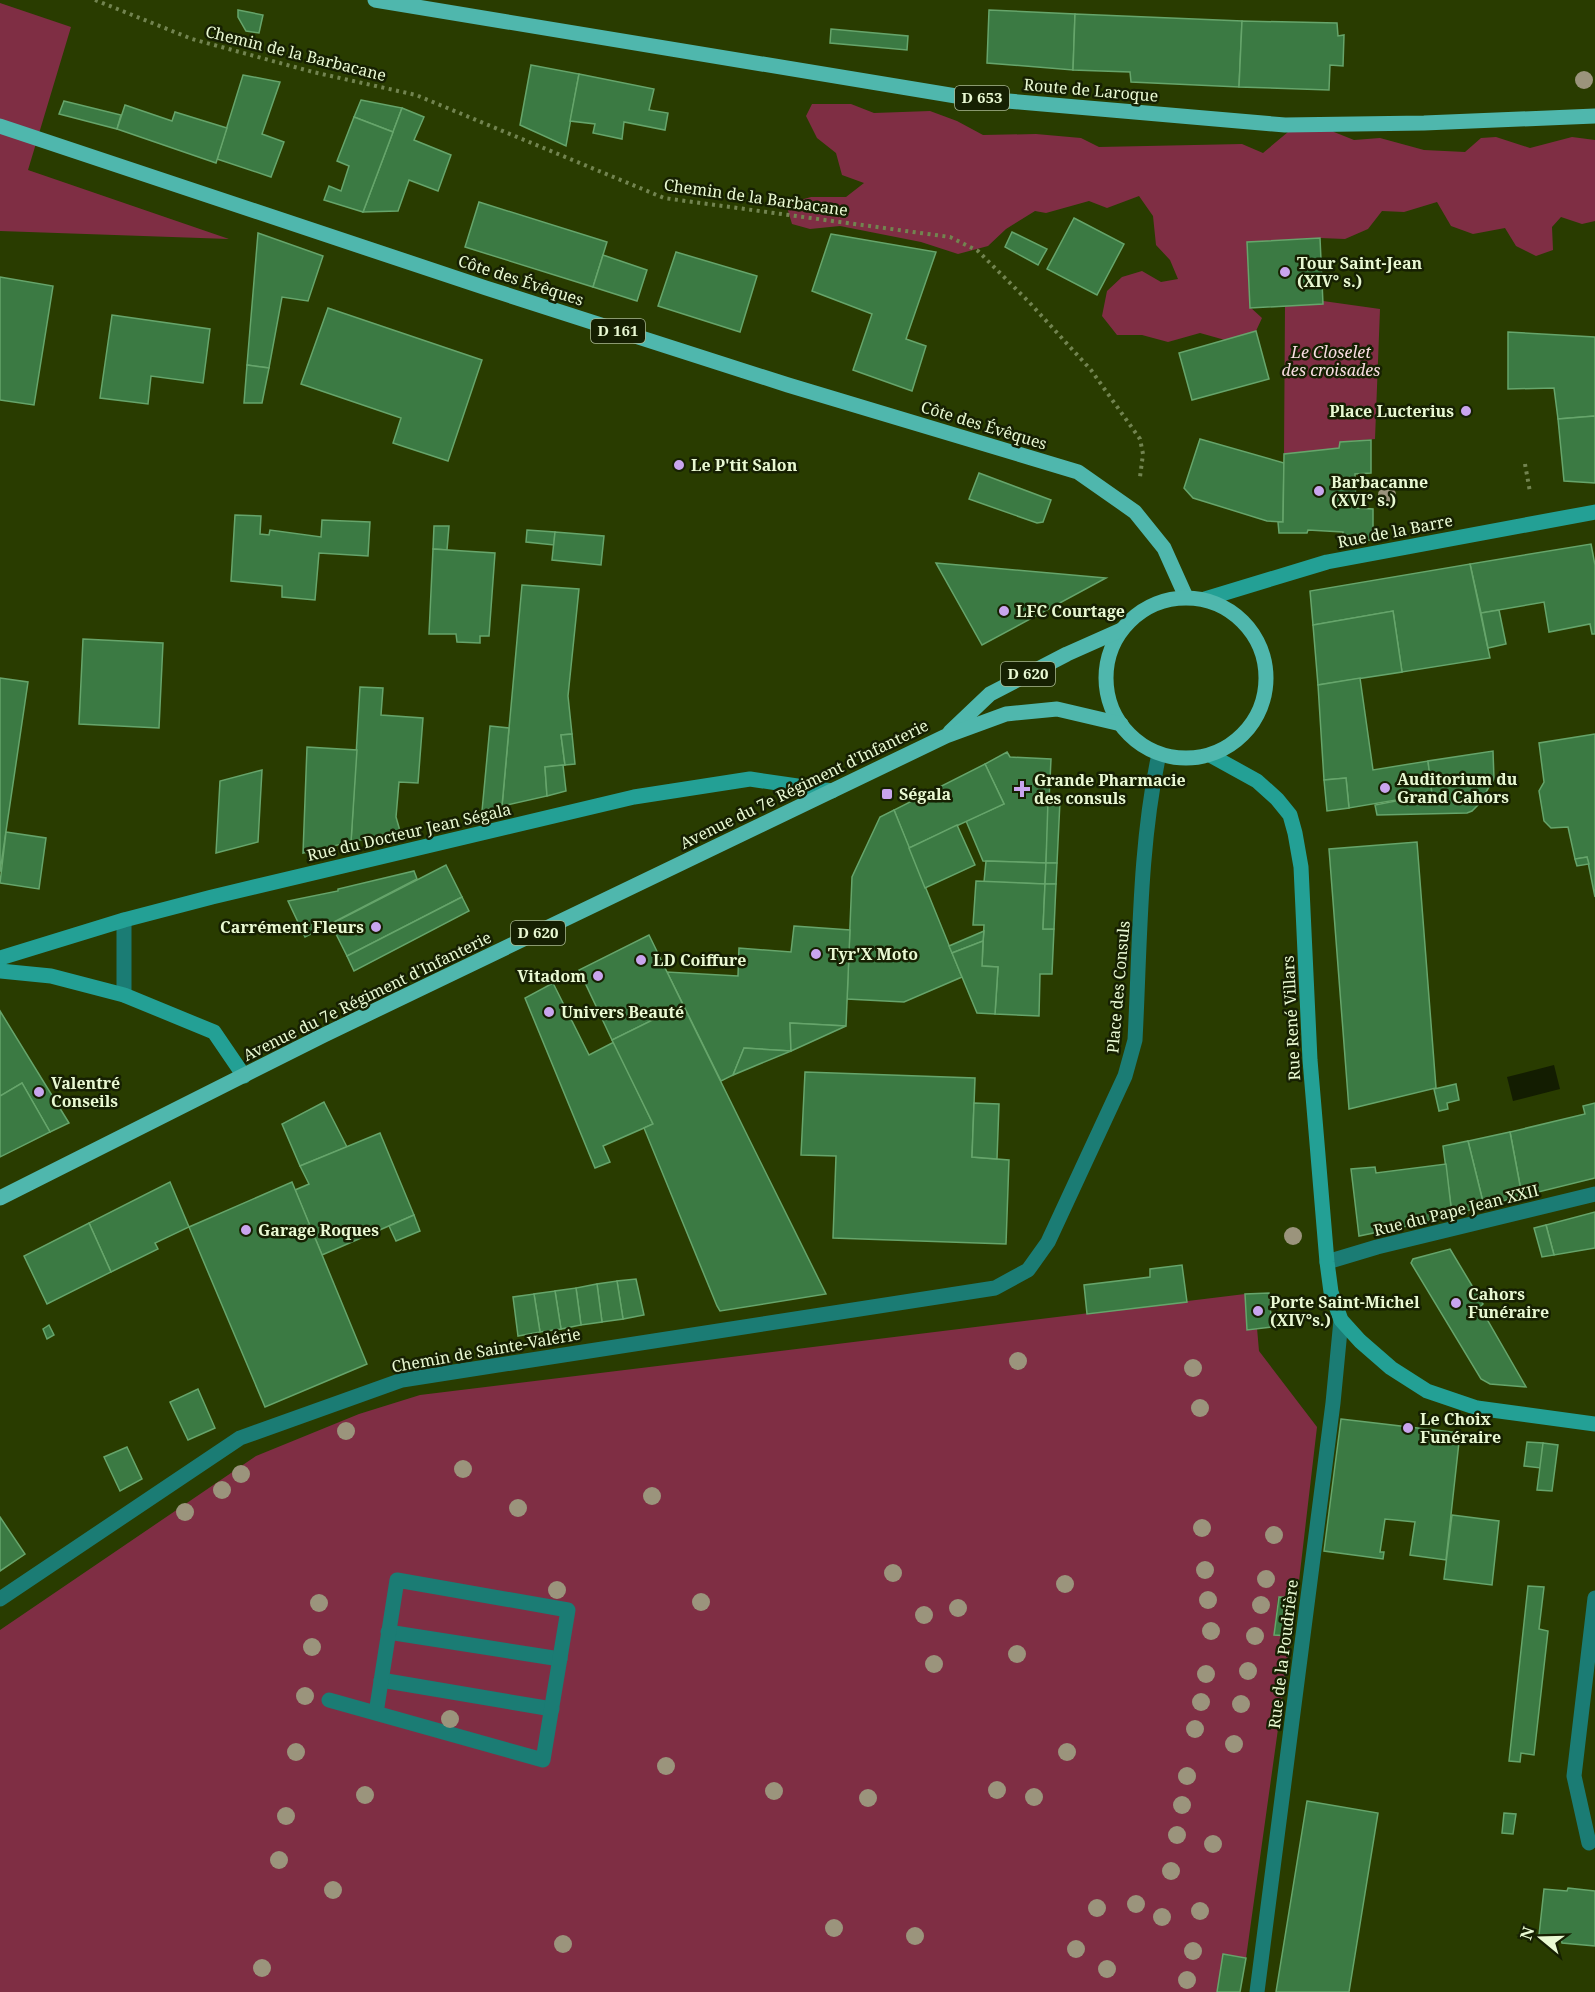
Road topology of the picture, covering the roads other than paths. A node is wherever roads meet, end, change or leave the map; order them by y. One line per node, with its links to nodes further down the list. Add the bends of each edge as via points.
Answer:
1 (375, 0): 2 (main road, Route de Laroque / D 653, via 962,97 1285,125)
2 (1595, 116)
3 (0, 126): 5 (main road, Côte des Évêques / D 161, via 788,385 1078,472 1136,512 1164,548)
4 (1595, 512): 6 (main road, Rue de la Barre, via 1327,562)
5 (1186, 597): 6 (main road); 7 (main road, via 1162,601 1139,613)
6 (1205, 599): 11 (main road, via 1229,608 1257,639 1265,662 1266,686 1260,709 1247,730 1230,745)
7 (1121, 630): 8 (main road, via 1110,652 1107,678 1110,702); 9 (main road, Avenue du 7e Régiment d'Infanterie / D 620, via 990,694)
8 (1121, 724): 9 (main road, Avenue du 7e Régiment d'Infanterie / D 620, via 1057,709 1006,714); 10 (main road, via 1133,738)
9 (946, 736): 12 (main road, Avenue du 7e Régiment d'Infanterie / D 620)
10 (1159, 754): 11 (main road, via 1188,758); 21 (street, Place des Consuls, via 1145,850 1131,1060 1048,1242 1028,1270)
11 (1210, 754): 20 (main road, Rue René Villars, via 1257,781 1277,799 1290,815 1295,833 1301,867 1310,1060)
12 (832, 791): 13 (main road, Rue du Docteur Jean Ségala, via 750,779 634,796); 17 (main road, Avenue du 7e Régiment d'Infanterie / D 620)
13 (124, 920): 14 (main road, Rue du Docteur Jean Ségala); 16 (street)
14 (0, 958)
15 (0, 971): 16 (main road, via 51,976)
16 (124, 995): 17 (main road, via 214,1032)
17 (244, 1076): 19 (main road, Avenue du 7e Régiment d'Infanterie / D 620)
18 (1595, 1194): 20 (street, Rue du Pape Jean XXII)
19 (0, 1198)
20 (1327, 1262): 22 (main road, Rue René Villars, via 1331,1292)
21 (995, 1288): 25 (street, Chemin de Sainte-Valérie, via 402,1380 240,1438)
22 (1341, 1320): 23 (main road, via 1391,1368 1427,1390 1477,1408); 33 (street, Rue de la Poudrière)
23 (1595, 1425)
24 (1595, 1598): 32 (street, via 1574,1776)
25 (0, 1599)
26 (388, 1632): 27 (street); 27 (street, via 397,1580 568,1610); 28 (street)
27 (560, 1659): 30 (street)
28 (381, 1680): 30 (street); 31 (street)
29 (329, 1700): 31 (street)
30 (552, 1709): 31 (street, via 543,1760)
31 (376, 1713)
32 (1589, 1843)
33 (1257, 1992)

